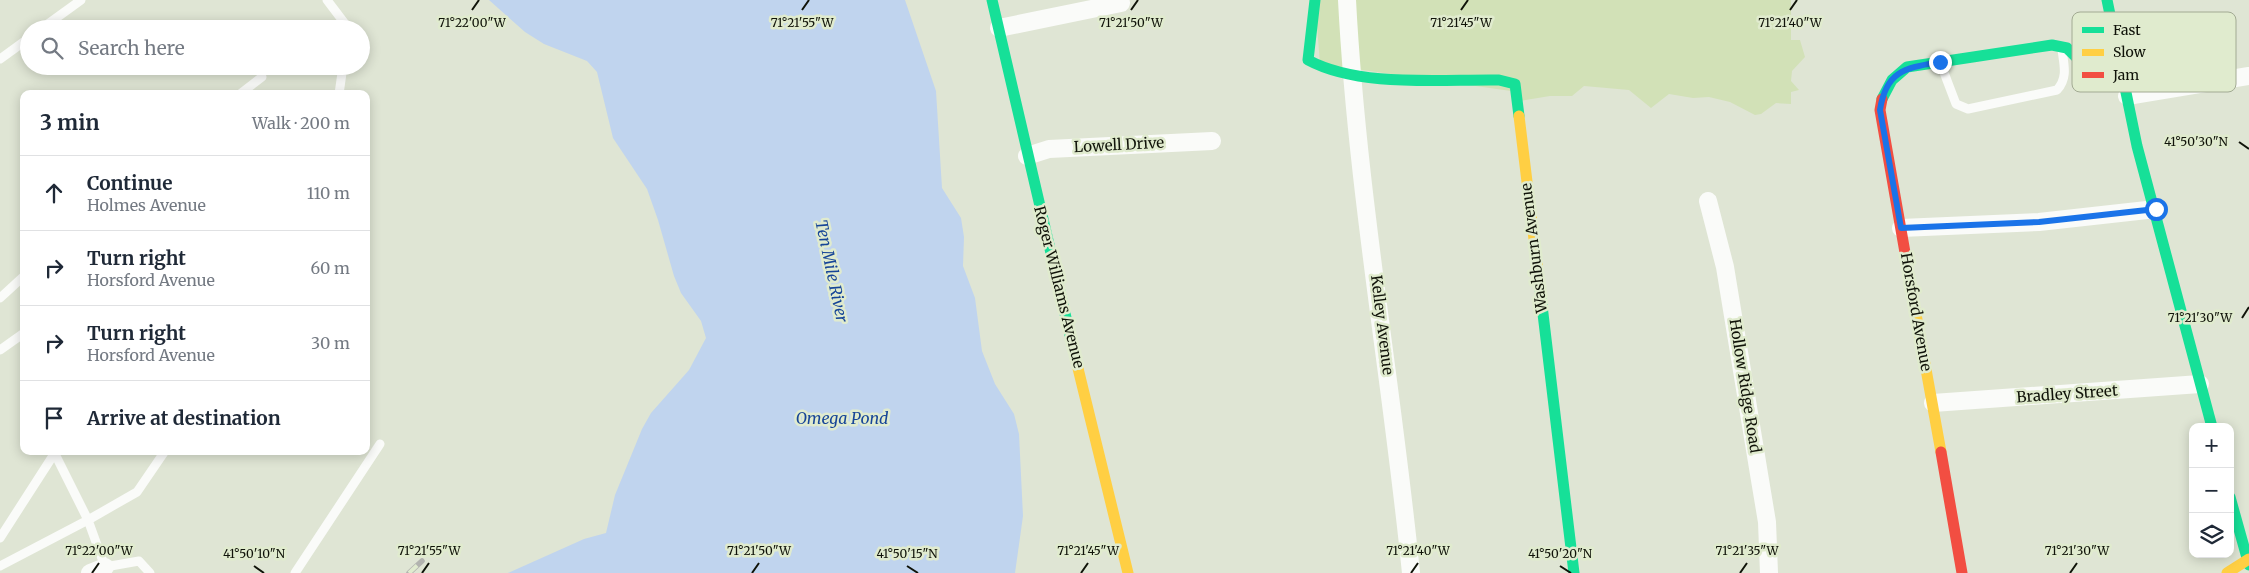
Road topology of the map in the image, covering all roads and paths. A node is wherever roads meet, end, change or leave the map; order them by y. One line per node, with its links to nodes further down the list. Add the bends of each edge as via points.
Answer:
1 (81, 0): 7 (lane)
2 (327, 0): 8 (lane)
3 (992, 0): 9 (street, Roger Williams Avenue)
4 (1315, 0): 16 (street, via 1308,60 1314,65)
5 (1347, 0): 16 (street, Kelley Avenue)
6 (1121, 3): 9 (street)
7 (53, 20)
8 (342, 20)
9 (999, 28): 26 (street, Roger Williams Avenue)
10 (20, 45): 13 (lane)
11 (2062, 47): 12 (street, Horsford Avenue); 14 (street, Horsford Avenue, via 2052,45); 14 (lane, via 2065,76 2057,90 1968,109 1956,104)
12 (2072, 53)
13 (0, 59)
14 (1940, 62): 29 (street, Horsford Avenue, via 1907,68 1893,77 1882,98 1880,110)
15 (342, 75): 21 (lane)
16 (1352, 76): 50 (street, Kelley Avenue); 51 (street, Washburn Avenue, via 1498,80 1515,84)
17 (2249, 76): 19 (street)
18 (262, 77): 20 (lane)
19 (2236, 78)
20 (245, 90)
21 (340, 90)
22 (2126, 92): 24 (street)
23 (2151, 92): 24 (street)
24 (2127, 96): 28 (street, via 2137,146)
25 (1212, 140): 26 (street, Lowell Drive, via 1049,149)
26 (1027, 156): 49 (street, Roger Williams Avenue)
27 (1708, 201): 52 (street, Hollow Ridge Road, via 1725,267 1767,522)
28 (2156, 209): 29 (street, via 2039,222); 34 (street)
29 (1901, 228): 35 (street, Horsford Avenue)
30 (20, 280): 31 (lane)
31 (0, 298)
32 (20, 336): 33 (lane)
33 (0, 350)
34 (2200, 384): 35 (street, Bradley Street); 36 (street)
35 (1933, 403): 53 (street, Horsford Avenue)
36 (2211, 423)
37 (380, 444): 48 (lane)
38 (54, 455): 43 (lane)
39 (57, 455): 42 (lane)
40 (162, 455): 42 (lane, via 137,492)
41 (2234, 511): 44 (street)
42 (88, 520): 45 (lane); 46 (lane)
43 (0, 538)
44 (2248, 562): 54 (street)
45 (0, 566)
46 (97, 570): 47 (lane, via 139,562)
47 (150, 573)
48 (295, 573)
49 (1128, 573)
50 (1411, 573)
51 (1574, 573)
52 (1770, 573)
53 (1962, 573)
54 (2228, 573)

